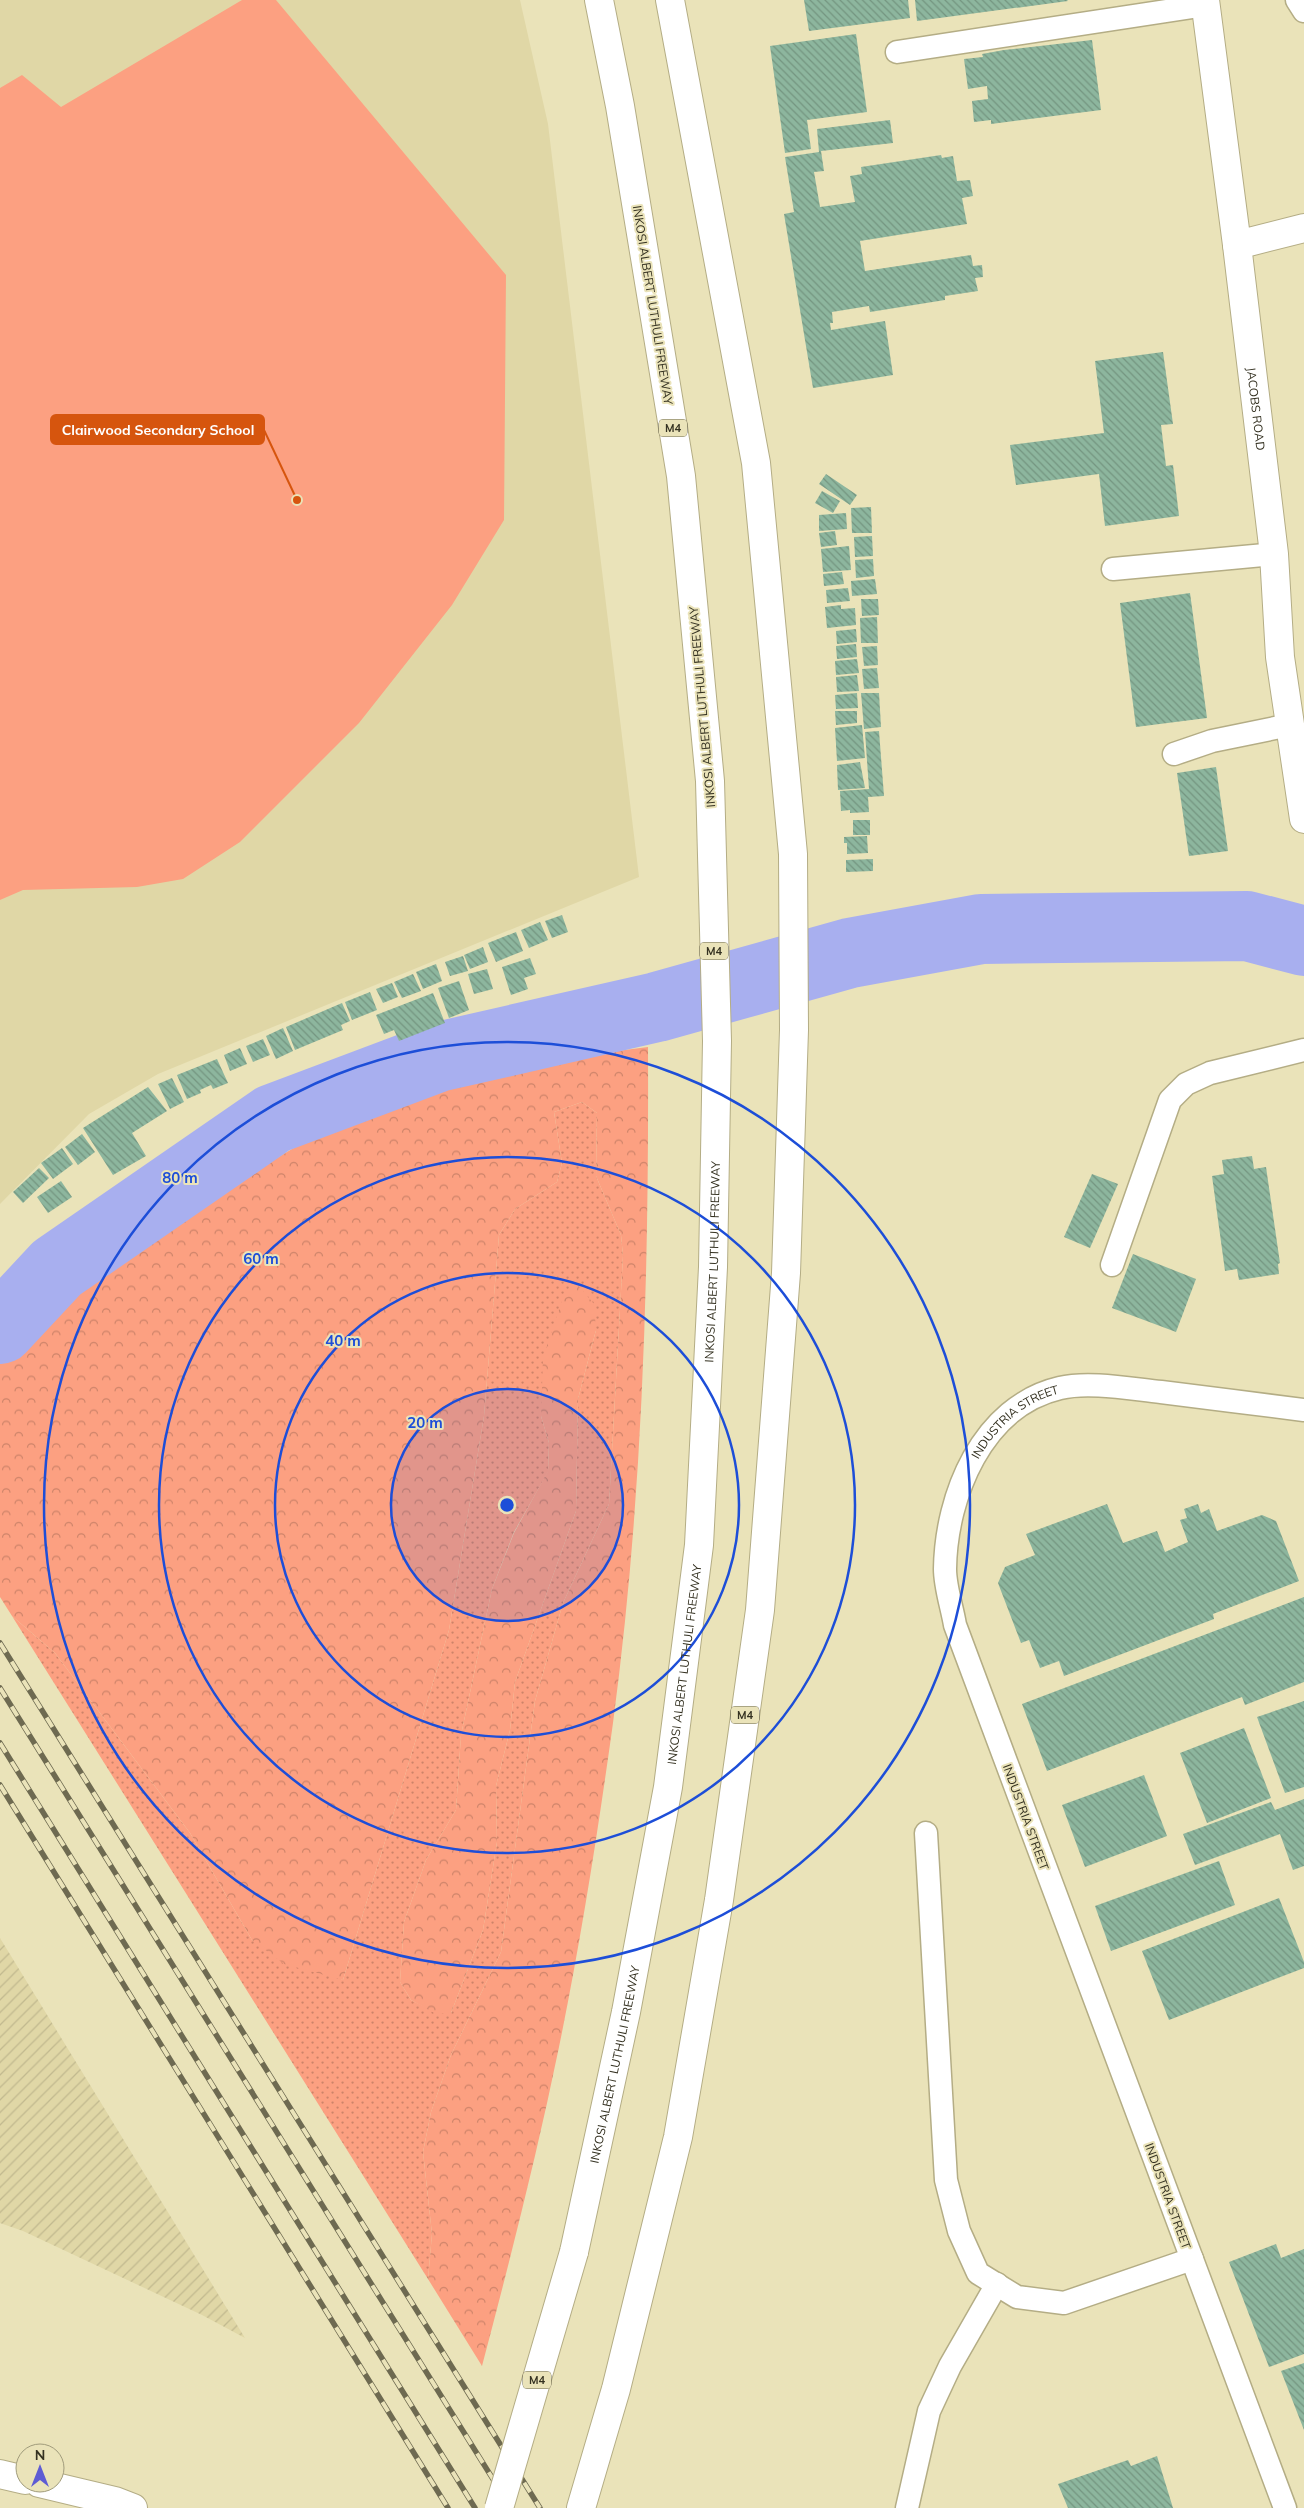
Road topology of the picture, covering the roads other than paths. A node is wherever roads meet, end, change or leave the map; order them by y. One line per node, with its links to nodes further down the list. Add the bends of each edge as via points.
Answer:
1 (599, 0): 24 (main road, INKOSI ALBERT LUTHULI FREEWAY / M4, bridge, via 620,106 681,476 710,781 717,1041 713,1267 699,1545 668,1788 626,2012 574,2252)
2 (670, 0): 25 (main road, M4, via 756,463 793,854 794,1030 786,1273 760,1610 719,1900 678,2137 616,2388)
3 (1297, 0): 5 (lane)
4 (1206, 2): 6 (lane); 8 (main road, JACOBS ROAD)
5 (1304, 12)
6 (897, 52)
7 (1304, 228): 8 (main road)
8 (1237, 245): 9 (main road, JACOBS ROAD)
9 (1274, 554): 10 (lane); 11 (main road, JACOBS ROAD, via 1280,657)
10 (1112, 569)
11 (1290, 725): 12 (lane, via 1212,741); 13 (main road, JACOBS ROAD)
12 (1174, 754)
13 (1304, 818)
14 (1304, 1050): 15 (lane, via 1210,1073 1186,1084 1170,1100)
15 (1112, 1265)
16 (1304, 1410): 18 (lane, INDUSTRIA STREET, via 1106,1386 1060,1387 1018,1405 983,1443 965,1474 949,1524 945,1571 955,1625)
17 (926, 1833): 19 (lane, via 946,2180 959,2231 978,2273)
18 (1192, 2259): 19 (lane, via 1064,2303 1017,2297); 27 (lane, INDUSTRIA STREET)
19 (997, 2284): 26 (lane, via 928,2411)
20 (0, 2474): 21 (main road)
21 (15, 2478)
22 (65, 2489): 23 (main road)
23 (133, 2508)
24 (499, 2508)
25 (581, 2508)
26 (907, 2508)
27 (1285, 2508)

